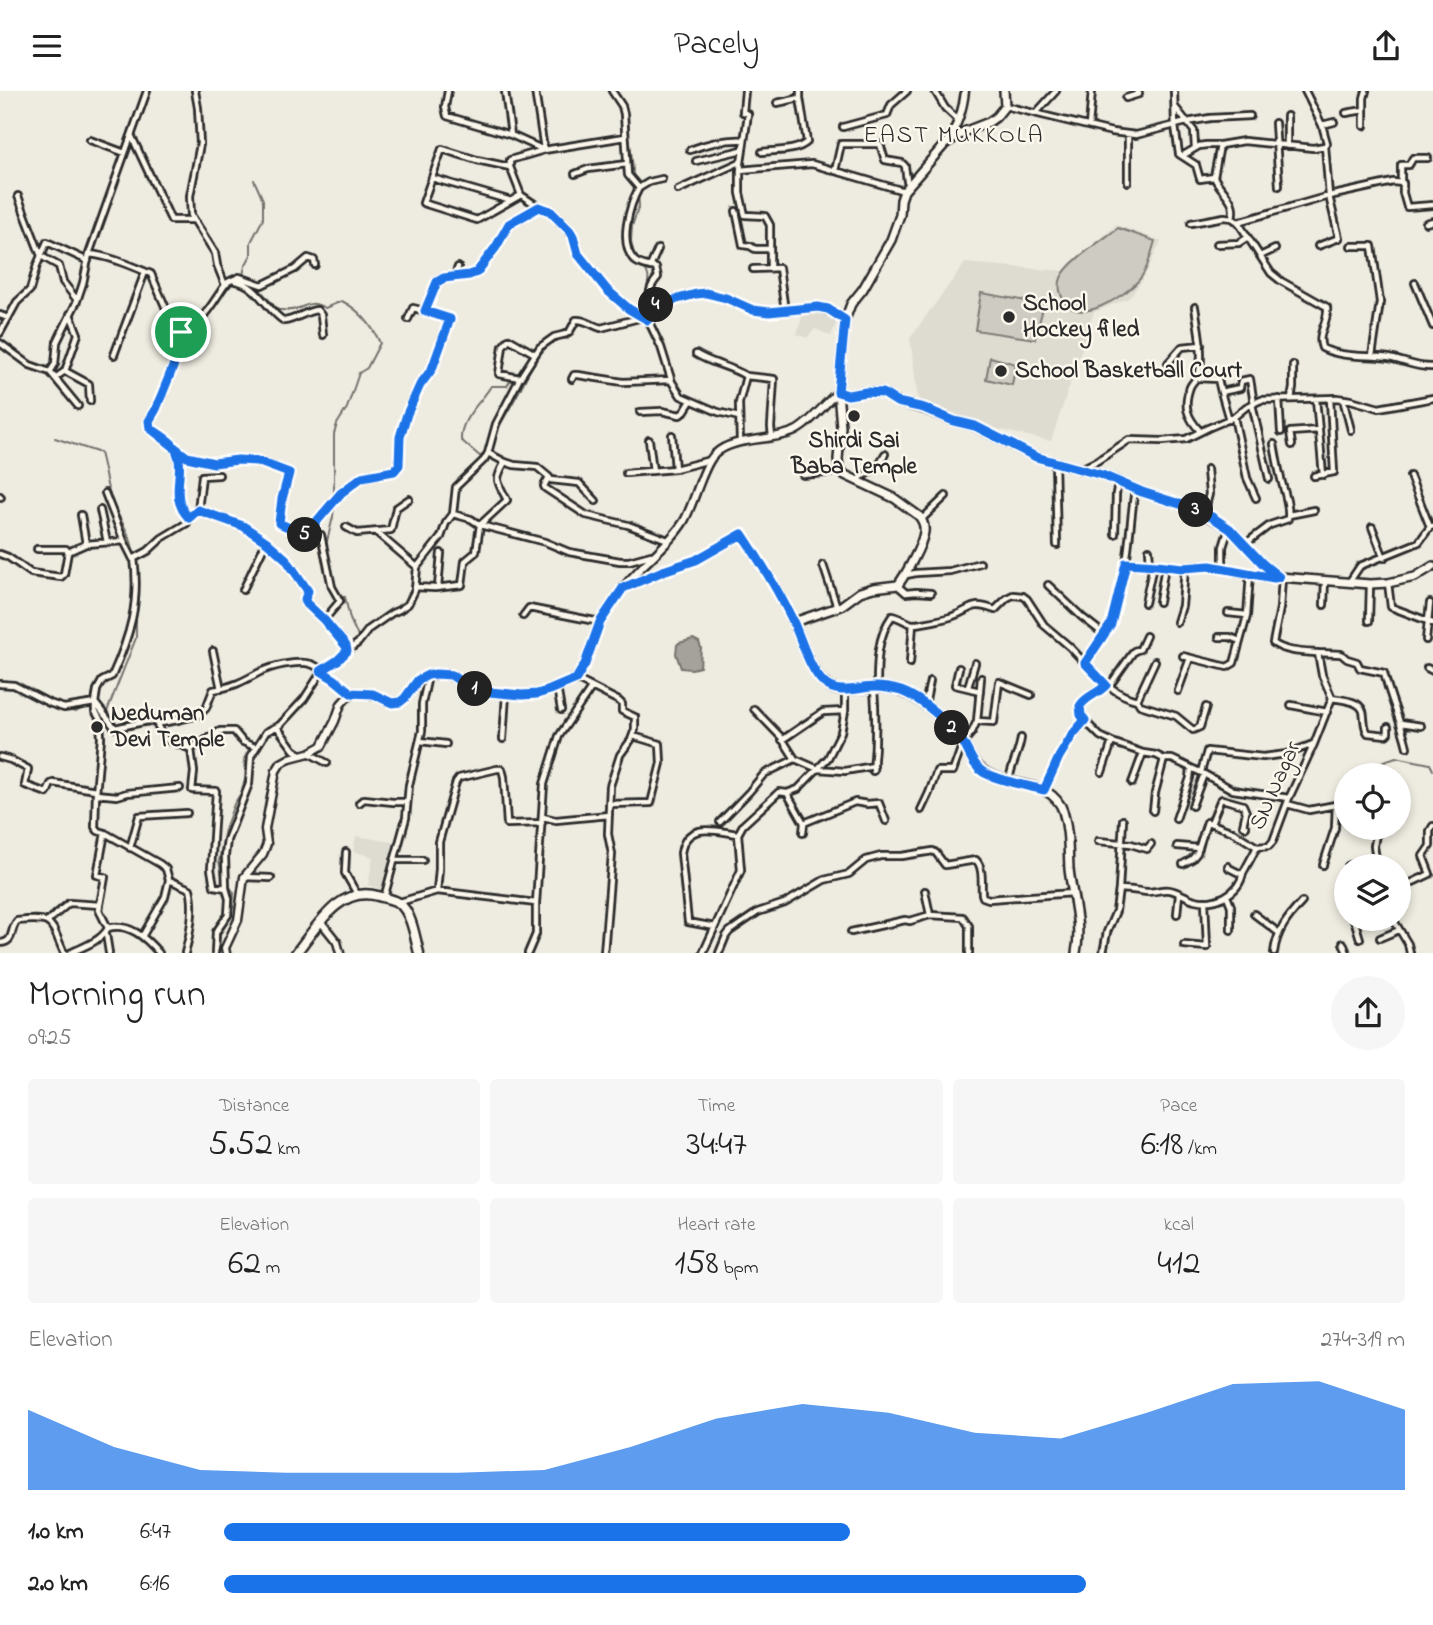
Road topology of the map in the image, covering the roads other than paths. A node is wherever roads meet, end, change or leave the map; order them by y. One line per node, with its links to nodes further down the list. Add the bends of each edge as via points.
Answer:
1 (147, 91): 39 (street)
2 (195, 91): 82 (street, via 200,143 190,196)
3 (448, 91): 40 (street, via 447,116)
4 (505, 91): 40 (street)
5 (535, 91): 50 (street)
6 (612, 91): 41 (street, via 624,114)
7 (745, 91): 43 (street)
8 (800, 91): 19 (street)
9 (907, 91): 37 (street, via 887,115)
10 (935, 91): 29 (street)
11 (965, 91): 29 (street)
12 (1004, 91): 22 (main road)
13 (1056, 91): 25 (street)
14 (1091, 91): 34 (street)
15 (1138, 91): 20 (street)
16 (1174, 91): 23 (street)
17 (1305, 91): 33 (street)
18 (1366, 91): 24 (street)
19 (800, 98): 21 (street); 53 (street, via 806,144)
20 (1126, 98)
21 (777, 103)
22 (1006, 106): 25 (street); 44 (main road, via 989,123)
23 (1175, 106): 30 (street); 35 (street)
24 (1364, 110): 26 (street); 36 (street)
25 (1036, 113): 34 (street)
26 (1346, 113)
27 (1250, 116): 30 (street)
28 (1287, 116): 47 (street)
29 (958, 121): 44 (street)
30 (1187, 122): 35 (street); 49 (street, via 1194,131)
31 (1334, 122): 33 (street)
32 (1275, 123): 46 (street)
33 (1322, 125): 48 (street)
34 (1089, 126): 38 (street)
35 (1175, 126): 38 (street); 55 (street)
36 (1364, 126)
37 (843, 127)
38 (1128, 134): 67 (street)
39 (132, 135): 54 (street); 82 (street, via 171,220)
40 (511, 135): 50 (street)
41 (625, 137): 50 (street); 59 (street)
42 (90, 140): 54 (street)
43 (744, 140): 51 (street); 52 (street)
44 (944, 144): 69 (main road)
45 (1220, 145): 46 (street, via 1244,141); 49 (street); 64 (street)
46 (1276, 145): 47 (street); 70 (street)
47 (1287, 146): 48 (street)
48 (1325, 146): 76 (street)
49 (1195, 148): 55 (street)
50 (544, 150): 60 (street, via 510,160)
51 (690, 150)
52 (742, 150): 57 (street); 58 (street)
53 (762, 152)
54 (125, 153): 94 (street)
55 (1181, 156): 64 (street, via 1196,165 1200,179)
56 (1428, 158): 68 (street, via 1413,158 1409,165 1401,165)
57 (696, 161)
58 (741, 162): 61 (street); 72 (street)
59 (627, 164): 63 (street); 71 (street, via 628,175)
60 (510, 167): 65 (street, via 442,149); 74 (street)
61 (740, 170): 62 (street, via 812,164); 92 (street, via 745,215 765,216 770,225)
62 (835, 171): 69 (street, via 841,144 880,144 885,160 905,166); 73 (street)
63 (575, 174)
64 (1214, 177): 81 (street, via 1233,204)
65 (432, 178): 77 (street); 77 (street, via 423,203 477,220)
66 (662, 179): 71 (street)
67 (1128, 182)
68 (1401, 182): 76 (street); 78 (street, via 1407,207)
69 (910, 184): 73 (main road)
70 (1279, 186)
71 (639, 188): 100 (street, via 626,245 635,261)
72 (678, 190)
73 (904, 191): 116 (main road, via 891,240)
74 (521, 195): 77 (street); 79 (street)
75 (18, 196): 95 (street)
76 (1329, 196): 84 (street); 89 (street, via 1339,238)
77 (509, 201)
78 (1433, 205)
79 (539, 207): 104 (street, via 509,224 477,272); 117 (street, via 550,211 570,231 578,254 607,290)
80 (736, 211): 92 (street, via 743,245)
81 (1232, 218): 84 (street); 85 (street)
82 (194, 220): 106 (street, via 215,253)
83 (1433, 221): 86 (street)
84 (1238, 222): 87 (street)
85 (1191, 223)
86 (1426, 223)
87 (1248, 237): 88 (street, via 1239,243); 96 (street)
88 (1217, 244)
89 (1318, 246)
90 (1351, 246): 127 (street, via 1372,246 1380,294)
91 (658, 249): 100 (street)
92 (770, 249): 102 (street)
93 (1275, 249): 96 (street)
94 (89, 254): 97 (street); 103 (street)
95 (41, 255): 97 (street, via 48,242); 107 (street, via 59,266 63,282); 114 (street, via 30,290)
96 (1260, 256): 127 (street, via 1271,273 1327,307 1322,348 1337,354)
97 (88, 261): 107 (street)
98 (315, 265): 106 (street, via 309,258 265,284 239,277)
99 (458, 267): 104 (street)
100 (650, 267): 111 (street, via 658,274 649,291)
101 (753, 269): 102 (street)
102 (770, 269): 110 (street, via 779,268)
103 (145, 272): 120 (street, via 151,274); 126 (street)
104 (454, 277): 109 (street, via 437,282)
105 (1415, 283): 118 (street)
106 (225, 285): 120 (street, via 200,320); 121 (street, via 235,281 247,284 285,321 317,310)
107 (77, 301): 112 (street)
108 (1195, 307): 123 (street)
109 (425, 311): 115 (street, via 413,308); 209 (street, via 450,319 432,369 407,414 399,465 394,471 362,477 335,498)
110 (785, 311): 111 (street, via 753,310 702,293 656,305); 116 (street, via 818,307)
111 (652, 312): 117 (street)
112 (70, 314): 131 (street, via 78,334); 132 (street)
113 (0, 315): 114 (street)
114 (8, 318): 119 (street)
115 (408, 319)
116 (845, 320): 139 (main road)
117 (647, 321): 125 (street, via 601,328 576,320 570,331 554,337); 138 (street)
118 (1433, 326)
119 (0, 333)
120 (178, 334): 162 (street, via 177,357 149,421 150,428)
121 (323, 335)
122 (0, 343): 132 (street, via 30,365)
123 (1200, 345): 128 (street, via 1182,347); 136 (street)
124 (696, 353): 133 (street)
125 (535, 354): 135 (street); 135 (street, via 509,339 503,346 499,374)
126 (114, 355)
127 (1373, 356): 130 (street)
128 (1168, 363)
129 (1293, 365): 143 (street)
130 (1433, 367)
131 (65, 371): 134 (street); 147 (street, via 89,384)
132 (50, 372): 134 (street)
133 (746, 376): 152 (street); 159 (street, via 774,379)
134 (55, 378): 150 (street)
135 (520, 378): 165 (street, via 496,424)
136 (1196, 378): 140 (street, via 1218,379); 156 (street, via 1187,408)
137 (572, 379): 138 (street, via 578,375 623,382)
138 (671, 380): 148 (street, via 681,396)
139 (838, 392): 159 (street, via 798,430); 171 (main road, via 883,393 897,402 975,426); 172 (main road)
140 (1221, 392): 149 (street, via 1240,388 1241,381 1250,379); 153 (street)
141 (1433, 398): 146 (street, via 1377,408)
142 (1279, 399): 143 (street); 149 (street); 157 (street)
143 (1291, 399): 144 (street)
144 (1316, 399): 145 (street); 154 (street)
145 (1330, 399): 146 (street); 180 (street, via 1334,473)
146 (1343, 399): 155 (street)
147 (90, 401)
148 (691, 401): 151 (street, via 680,415); 152 (street)
149 (1253, 404): 153 (street); 184 (street)
150 (78, 405)
151 (640, 412)
152 (739, 417): 161 (street)
153 (1231, 418): 156 (street); 190 (street)
154 (1319, 430): 164 (street, via 1290,432); 180 (street)
155 (1350, 430)
156 (1200, 431): 175 (street, via 1179,440 1129,440)
157 (1281, 432)
158 (672, 435): 174 (street)
159 (772, 437): 161 (street)
160 (649, 440): 176 (street)
161 (740, 443): 169 (street, via 729,445)
162 (172, 444): 167 (street); 168 (street)
163 (1274, 444): 199 (street)
164 (1292, 445)
165 (488, 453): 170 (street); 196 (street, via 456,488)
166 (885, 454): 185 (street, via 878,466)
167 (187, 457): 168 (street); 209 (street, via 214,463 257,461 289,473 279,523)
168 (179, 458): 200 (street, via 178,501)
169 (710, 460): 174 (street); 210 (street, via 684,522)
170 (505, 462): 183 (street, via 537,467); 202 (street, via 497,479 506,500)
171 (1055, 462): 175 (main road); 216 (street)
172 (839, 468): 179 (street); 185 (main road)
173 (1207, 468): 197 (street, via 1209,494)
174 (675, 469): 176 (street)
175 (1080, 469): 186 (main road)
176 (653, 471): 177 (street)
177 (626, 473)
178 (219, 475): 194 (street, via 202,476)
179 (803, 475)
180 (1323, 475): 182 (street)
181 (1410, 475): 203 (street)
182 (1314, 476)
183 (549, 478): 192 (street, via 579,483); 210 (street, via 544,488 586,515)
184 (1269, 479)
185 (856, 481): 201 (main road)
186 (1118, 483): 187 (main road); 208 (street)
187 (1135, 489): 197 (main road); 226 (street)
188 (105, 493): 211 (street)
189 (946, 496): 201 (street)
190 (1256, 498)
191 (409, 499): 207 (street, via 396,508 391,530)
192 (596, 501)
193 (100, 510): 212 (street)
194 (198, 510): 200 (street); 213 (street, via 243,526)
195 (1314, 510): 199 (street)
196 (453, 514): 202 (street); 231 (street)
197 (1204, 514): 206 (main road)
198 (81, 515): 214 (street)
199 (1289, 515): 215 (street)
200 (189, 518): 223 (street)
201 (922, 519): 235 (main road, via 924,534)
202 (480, 525): 222 (street, via 569,552 620,561); 244 (street, via 476,552 465,561 462,585)
203 (1431, 526): 224 (street, via 1419,542)
204 (346, 527): 207 (street, via 357,533)
205 (1372, 527): 224 (street)
206 (1228, 528): 215 (main road); 233 (street)
207 (376, 532): 231 (street)
208 (1115, 534)
209 (305, 535): 256 (street, via 321,535 332,587 340,601)
210 (668, 540): 222 (street)
211 (124, 541): 212 (street); 223 (street)
212 (107, 542): 214 (street)
213 (267, 542): 246 (street); 256 (street, via 286,559 308,591 306,603)
214 (86, 544): 219 (street)
215 (1245, 544): 236 (main road)
216 (1057, 545)
217 (37, 548): 219 (street)
218 (1149, 550): 227 (street)
219 (68, 552): 221 (street, via 61,577 31,573)
220 (441, 553): 244 (street)
221 (0, 554)
222 (655, 554): 245 (street)
223 (135, 558): 296 (street, via 129,634 112,676 97,690)
224 (1384, 558): 238 (street, via 1360,566)
225 (980, 563): 235 (street)
226 (1126, 563): 227 (street); 263 (street)
227 (1152, 564): 229 (street); 249 (street)
228 (823, 565): 252 (street)
229 (1165, 566): 232 (street); 248 (street)
230 (1433, 566): 240 (main road, via 1415,577)
231 (417, 568): 243 (street)
232 (1185, 568): 233 (street); 260 (street)
233 (1223, 568): 234 (street)
234 (1250, 573): 236 (street); 254 (street)
235 (905, 575): 241 (main road)
236 (1280, 577): 237 (main road); 270 (street, via 1273,643)
237 (1325, 579): 238 (main road); 251 (street)
238 (1350, 581): 239 (main road)
239 (1370, 583): 240 (main road); 257 (street)
240 (1388, 583): 261 (street, via 1391,607)
241 (898, 585): 247 (street, via 906,593); 252 (main road, via 860,592)
242 (1048, 585): 263 (street)
243 (415, 587): 244 (street); 269 (street, via 408,604 367,631)
244 (438, 587)
245 (623, 588): 258 (street); 259 (street, via 696,560 742,534)
246 (243, 590)
247 (931, 593)
248 (1159, 602)
249 (1145, 603)
250 (1430, 603): 261 (street)
251 (1324, 605)
252 (837, 607): 259 (main road)
253 (1228, 613): 254 (street)
254 (1247, 615): 266 (street)
255 (523, 616): 258 (street, via 529,608)
256 (324, 620): 269 (street)
257 (1369, 621)
258 (600, 622): 279 (street)
259 (794, 622): 288 (main road, via 824,684)
260 (1177, 622)
261 (1430, 622): 267 (street)
262 (913, 624): 272 (street); 274 (street, via 954,616 972,606 995,610 1013,595 1023,596 1044,625); 285 (street, via 892,616 887,623)
263 (1105, 635): 274 (street)
264 (1146, 636): 282 (street, via 1140,649)
265 (1219, 637): 266 (street)
266 (1240, 641): 290 (street, via 1230,667 1186,657)
267 (1426, 641)
268 (213, 651): 287 (street)
269 (347, 651): 276 (street)
270 (1318, 653): 294 (street); 308 (street, via 1341,654 1360,667 1384,673)
271 (1155, 661): 295 (street)
272 (909, 663)
273 (975, 663): 286 (street)
274 (1085, 663): 282 (street)
275 (959, 668): 286 (street, via 956,685)
276 (324, 672): 287 (street, via 311,664 291,663); 291 (street); 310 (street)
277 (428, 675): 291 (street, via 400,702); 292 (street, via 451,675 476,689); 316 (street)
278 (981, 678): 289 (street)
279 (576, 679): 283 (street); 284 (street)
280 (930, 681): 297 (street)
281 (0, 684): 296 (street, via 14,685 64,708)
282 (1106, 685): 295 (street); 305 (street, via 1080,706)
283 (557, 687): 292 (street, via 537,694); 302 (street)
284 (592, 687): 312 (street, via 619,701 621,711 635,717); 353 (street, via 559,736 544,784)
285 (875, 687): 288 (main road); 297 (main road, via 902,691); 332 (street, via 873,769)
286 (968, 687): 289 (street)
287 (221, 689): 307 (street, via 213,690 199,715)
288 (845, 691): 303 (street)
289 (980, 691): 306 (street)
290 (1178, 691)
291 (351, 693): 324 (street, via 322,746)
292 (506, 693): 314 (street)
293 (1031, 695): 306 (street, via 999,682 994,722)
294 (1332, 698): 304 (street, SN Nagar); 311 (street, via 1359,705 1368,733 1386,735)
295 (1137, 700): 299 (street, via 1176,716 1194,730 1200,727)
296 (95, 703): 301 (street)
297 (925, 705): 318 (main road, via 947,722)
298 (1291, 705): 304 (street)
299 (1206, 707)
300 (754, 709): 315 (street)
301 (98, 710): 307 (street, via 115,728); 339 (street, via 101,738)
302 (561, 710)
303 (845, 711): 315 (street, via 822,712); 332 (street, via 841,732)
304 (1327, 712): 320 (street, SN Nagar)
305 (1085, 720): 317 (street); 338 (street, via 1059,757)
306 (977, 721): 318 (street)
307 (156, 722): 323 (street, via 165,739)
308 (1401, 723): 309 (street); 322 (street)
309 (1421, 726)
310 (277, 727): 321 (street); 326 (street)
311 (1388, 727)
312 (633, 736): 344 (street, via 620,755); 344 (street, via 660,744 661,763 651,803)
313 (1021, 738): 335 (street)
314 (503, 740)
315 (782, 740): 328 (street)
316 (420, 741): 319 (street); 342 (street)
317 (1112, 742): 325 (street); 333 (street)
318 (963, 743): 335 (main road, via 983,772); 348 (street, via 953,771 937,771)
319 (446, 744)
320 (1314, 744): 334 (street, via 1262,757 1207,751); 341 (street, SN Nagar)
321 (253, 746): 323 (street, via 234,731 220,731); 384 (street, via 249,784 227,840)
322 (1408, 747)
323 (191, 749): 384 (street, via 192,790 216,790 211,869 214,886)
324 (310, 753): 326 (street); 330 (street)
325 (1143, 753): 329 (street); 336 (street)
326 (302, 755): 379 (street, via 281,763 276,771 265,829 267,844)
327 (0, 757): 339 (street, via 28,769 25,785 44,792 53,783)
328 (794, 759): 332 (street); 356 (street, via 764,774)
329 (1164, 759): 331 (street); 349 (street)
330 (327, 762)
331 (1191, 768): 334 (street); 352 (street)
332 (818, 769): 340 (street, via 798,789)
333 (1102, 772)
334 (1203, 773): 341 (street, via 1233,790); 347 (street)
335 (1009, 781): 338 (main road)
336 (1132, 783)
337 (180, 788): 339 (street, via 117,796)
338 (1044, 790): 388 (main road, via 1056,798 1062,810)
339 (96, 792): 362 (street, via 95,827)
340 (787, 793): 357 (street); 364 (street, via 779,792)
341 (1289, 798): 345 (street, SN Nagar)
342 (407, 801): 343 (street, via 364,799); 374 (street)
343 (359, 803)
344 (609, 804): 351 (street)
345 (1287, 804): 346 (street, via 1309,810); 370 (street, SN Nagar, via 1272,844)
346 (1334, 804)
347 (1192, 806)
348 (921, 810)
349 (1153, 811)
350 (187, 813): 371 (street, via 139,816)
351 (609, 815): 353 (street); 430 (street, via 612,853)
352 (1176, 819)
353 (542, 820): 386 (street, via 507,824 502,769 459,778 439,842); 396 (street)
354 (1123, 820): 366 (street)
355 (886, 821): 357 (street, via 879,803 855,802)
356 (720, 822)
357 (804, 823): 363 (street)
358 (1211, 823): 360 (street, via 1222,799 1243,805); 370 (street); 372 (street, via 1207,822)
359 (1433, 826): 369 (street)
360 (1246, 827)
361 (1334, 831): 377 (street)
362 (105, 833): 371 (street); 397 (street, via 97,874 105,877)
363 (803, 833)
364 (738, 834): 405 (street, via 741,870); 405 (street, via 698,830 682,846 688,922)
365 (1098, 841): 366 (street)
366 (1122, 843): 367 (street, via 1147,849); 385 (street)
367 (1151, 844)
368 (1177, 846): 372 (street)
369 (1432, 846): 383 (street, via 1423,856 1430,874)
370 (1257, 847): 381 (street, SN Nagar)
371 (130, 848): 382 (street, via 160,864)
372 (1199, 848): 376 (street)
373 (346, 852): 389 (street, via 345,873)
374 (394, 860): 375 (street); 392 (street)
375 (423, 860)
376 (1183, 864)
377 (1323, 865)
378 (1228, 866): 381 (street)
379 (243, 877): 380 (street); 425 (street, via 238,920)
380 (271, 877)
381 (1243, 877): 391 (street, SN Nagar)
382 (169, 880): 413 (street); 423 (street, via 189,888 192,896)
383 (1411, 883)
384 (226, 888): 424 (street, via 228,915 216,932)
385 (1119, 889): 390 (street); 435 (street)
386 (436, 891): 394 (street); 396 (street)
387 (925, 891): 401 (street)
388 (1073, 893): 432 (street, via 989,899 983,897 976,860 945,865 933,851 881,856 758,912 728,933); 434 (main road, via 1079,939)
389 (357, 894): 392 (main road); 404 (main road, via 340,902)
390 (1179, 894): 393 (street); 398 (street)
391 (1227, 896): 393 (street); 406 (street)
392 (384, 898): 394 (main road)
393 (1205, 901): 418 (street, via 1207,947)
394 (398, 902): 428 (main road)
395 (1302, 902): 412 (street)
396 (536, 903): 429 (street, via 536,934)
397 (100, 905): 403 (street, via 69,903); 407 (street)
398 (1177, 913)
399 (1254, 914): 412 (street)
400 (37, 915): 402 (street)
401 (930, 915): 411 (street); 433 (street, via 963,917 969,926)
402 (41, 920): 403 (street); 416 (street, via 18,921 10,940)
403 (48, 921): 419 (street)
404 (321, 922): 426 (main road); 427 (street)
405 (716, 927): 431 (street)
406 (1231, 930)
407 (107, 931): 413 (street, via 120,926); 420 (street); 421 (street)
408 (1358, 931): 415 (street)
409 (1397, 931): 414 (street)
410 (1400, 931): 438 (street)
411 (851, 932)
412 (1279, 933): 436 (street)
413 (142, 935): 422 (street)
414 (1380, 938)
415 (1360, 939)
416 (0, 943)
417 (1343, 943): 437 (street)
418 (1184, 945)
419 (64, 953)
420 (70, 953)
421 (109, 953)
422 (159, 953)
423 (185, 953)
424 (215, 953)
425 (226, 953)
426 (296, 953)
427 (340, 953)
428 (419, 953)
429 (528, 953)
430 (604, 953)
431 (703, 953)
432 (719, 953)
433 (969, 953)
434 (1076, 953)
435 (1103, 953)
436 (1274, 953)
437 (1347, 953)
438 (1410, 953)

